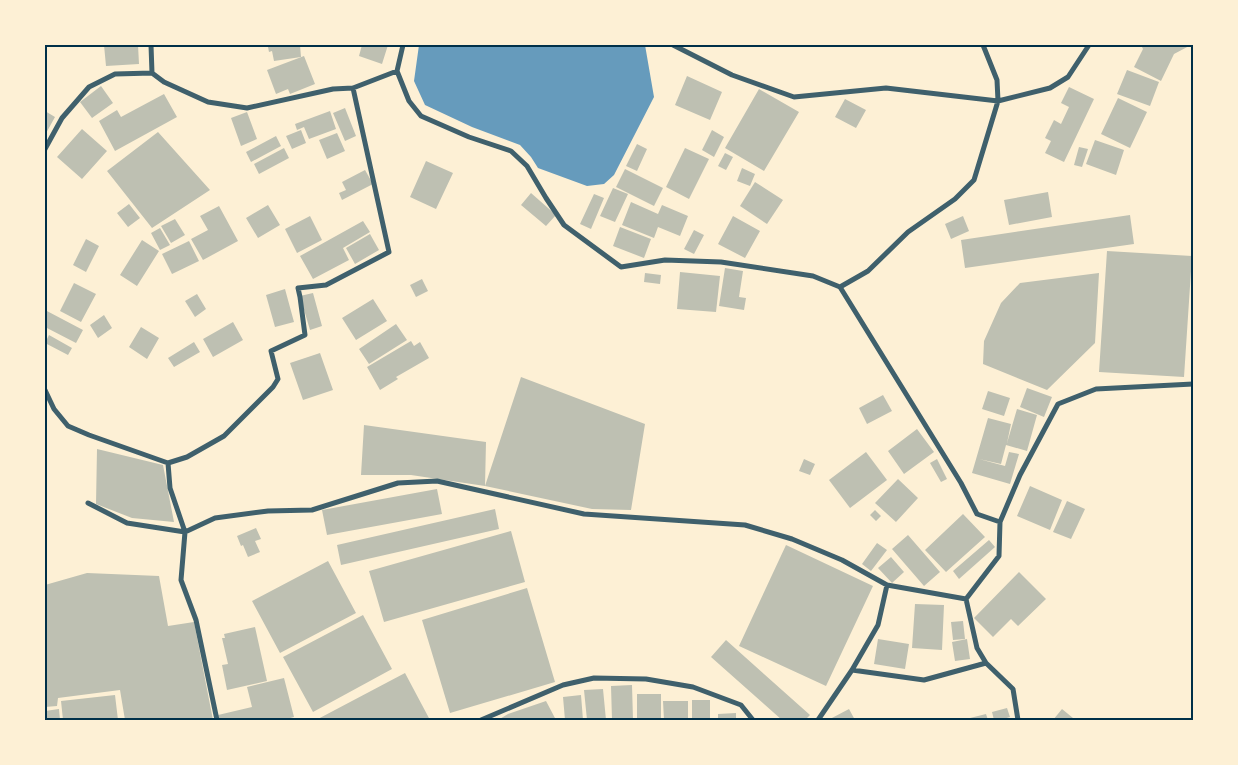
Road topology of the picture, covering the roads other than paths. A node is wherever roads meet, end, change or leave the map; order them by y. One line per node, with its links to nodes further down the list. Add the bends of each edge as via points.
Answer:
1 (151, 45): 7 (street)
2 (403, 45): 6 (street)
3 (673, 45): 9 (street, via 732,75 794,97 886,88)
4 (982, 45): 9 (street, via 998,80)
5 (1090, 45): 9 (street, via 1068,77 1050,88)
6 (397, 71): 8 (street); 11 (street, via 409,101 421,116 511,151 527,166 564,225 621,267 665,260 721,262 813,276)
7 (152, 73): 8 (street, via 208,102 247,108 333,89); 10 (street, via 115,74 89,87 62,118)
8 (353, 88): 14 (street, via 389,252 326,284 298,288 305,335 271,351 278,379 273,387 224,436 187,457)
9 (998, 101): 11 (street, via 974,180 955,200 908,232 868,270)
10 (45, 149)
11 (840, 287): 16 (street, via 977,514)
12 (1193, 384): 16 (street, via 1096,389 1058,404 1020,475)
13 (45, 390): 14 (street, via 54,410 68,426)
14 (168, 463): 17 (street, via 170,488)
15 (88, 503): 17 (street, via 127,523)
16 (1000, 522): 19 (street, via 999,556)
17 (185, 532): 18 (street, via 215,518 268,511 312,510 398,483 437,480 584,514 745,525 792,539 842,560); 22 (street, via 181,580 196,620)
18 (887, 585): 19 (street); 21 (street, via 878,625)
19 (966, 599): 20 (street, via 977,648)
20 (986, 663): 21 (street, via 924,680); 26 (street, via 1013,689)
21 (852, 670): 25 (street)
22 (217, 720)
23 (481, 720): 24 (street, via 563,685 594,678 646,679 693,687 741,705)
24 (753, 720)
25 (818, 720)
26 (1018, 720)

